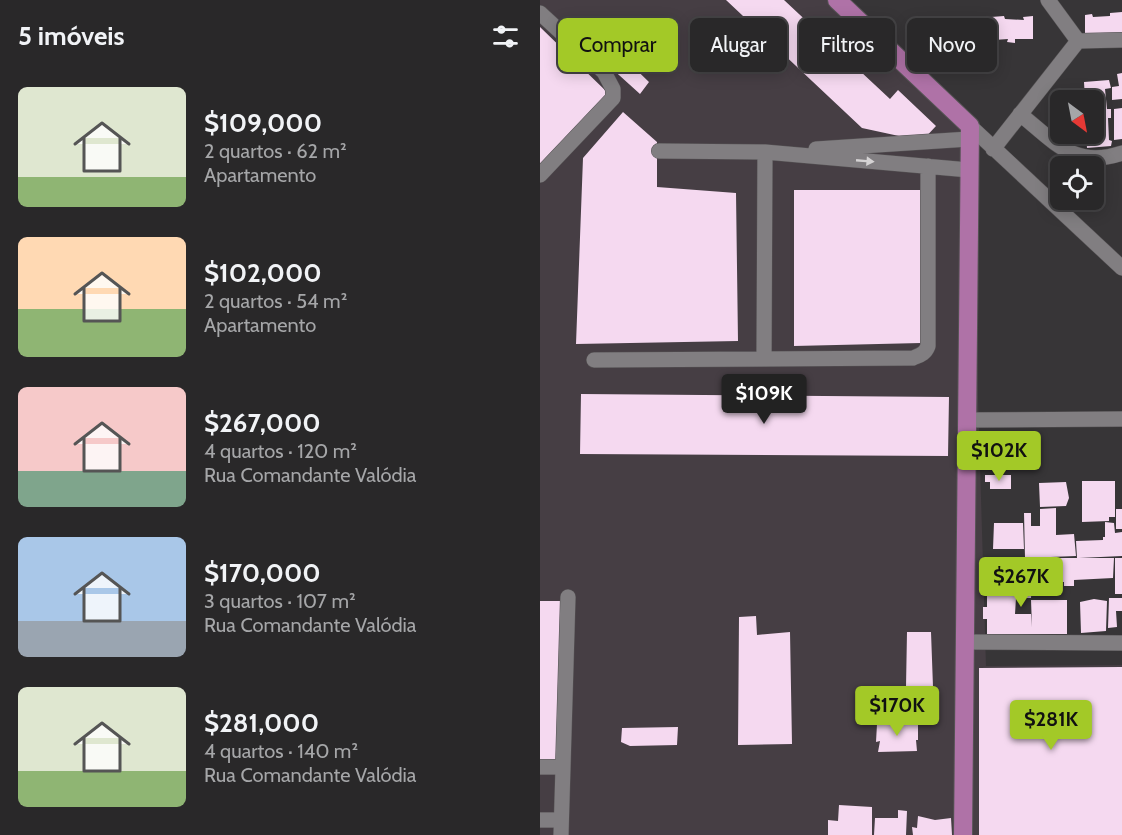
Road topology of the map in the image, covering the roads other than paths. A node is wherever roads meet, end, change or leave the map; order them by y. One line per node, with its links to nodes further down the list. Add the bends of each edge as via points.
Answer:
1 (837, 0): 7 (main road)
2 (1048, 0): 5 (street)
3 (540, 12): 14 (street, via 604,72 613,89 613,98)
4 (1122, 40): 5 (street)
5 (1078, 41): 6 (street)
6 (1020, 114): 8 (street); 11 (street, via 1068,153 1084,158)
7 (970, 133): 8 (street); 10 (street); 13 (main road)
8 (993, 149): 15 (street)
9 (659, 151): 10 (street)
10 (765, 152): 12 (street, one-way to 12); 16 (street)
11 (1122, 153)
12 (927, 166): 13 (street); 16 (street, via 926,352 912,358)
13 (969, 170): 19 (main road)
14 (540, 175)
15 (1122, 268)
16 (764, 359): 17 (street)
17 (594, 360)
18 (1122, 419): 19 (street)
19 (967, 420): 21 (main road)
20 (568, 597): 24 (street)
21 (965, 642): 22 (street); 27 (main road)
22 (1122, 643)
23 (540, 767): 24 (street)
24 (563, 767): 26 (street)
25 (540, 820): 26 (street)
26 (561, 828)
27 (963, 835)

